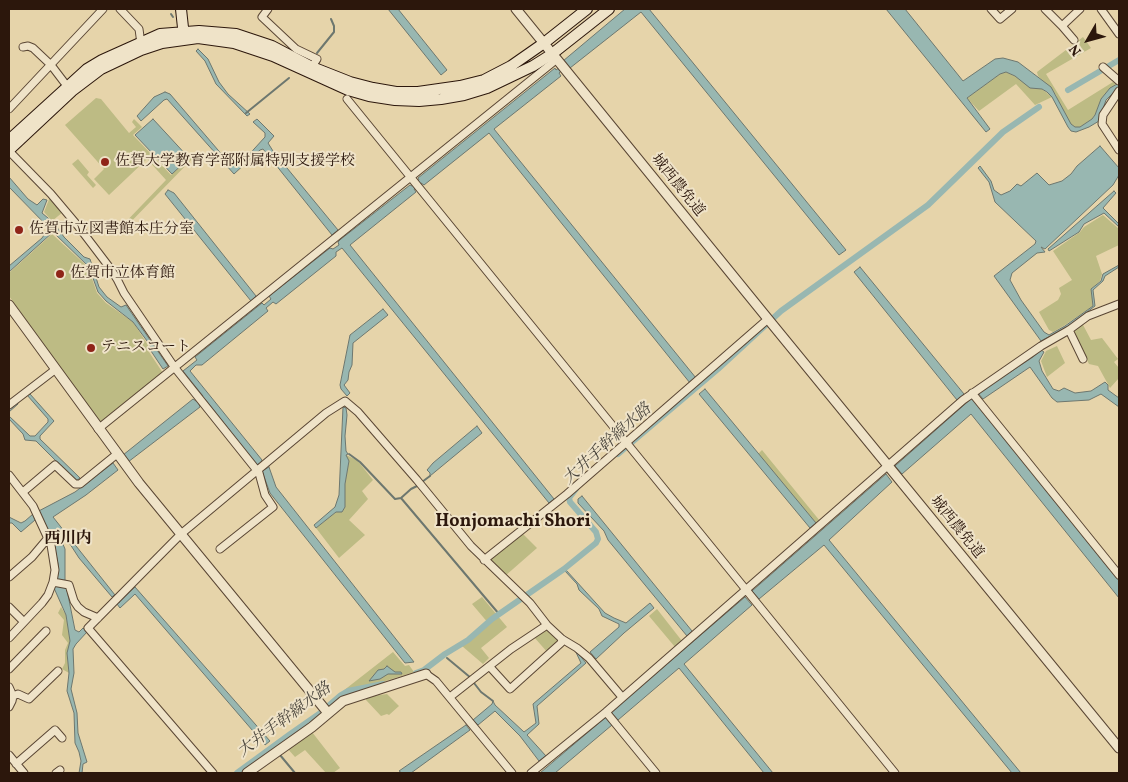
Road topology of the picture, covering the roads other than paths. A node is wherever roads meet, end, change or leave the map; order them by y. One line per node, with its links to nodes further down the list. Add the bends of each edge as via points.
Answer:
1 (103, 9): 21 (street)
2 (120, 9): 18 (street, via 139,29)
3 (181, 9): 15 (main road)
4 (268, 9): 22 (street, via 262,17 296,49 317,59)
5 (516, 9): 17 (street, 城西農免道)
6 (587, 9): 17 (main road)
7 (608, 9): 20 (main road)
8 (991, 9): 9 (street, via 1000,19)
9 (1012, 9)
10 (1045, 9): 13 (street)
11 (1080, 9): 13 (street)
12 (1101, 9): 14 (street)
13 (1062, 26): 16 (street)
14 (1119, 34)
15 (184, 36): 18 (main road, via 160,34); 20 (main road, via 234,43 273,56 348,90 395,100 449,98 487,88 533,66); 22 (main road, via 199,30 236,34 272,46)
16 (1074, 40)
17 (544, 43): 20 (street, 城西農免道); 22 (main road, via 484,80 441,90 396,92 373,88)
18 (141, 46): 25 (main road, via 102,60); 29 (main road, via 101,69)
19 (23, 47): 21 (street, via 33,48)
20 (559, 62): 31 (street); 34 (street, 城西農免道)
21 (50, 65): 25 (street); 28 (street)
22 (312, 67)
23 (1105, 69): 24 (street)
24 (1119, 81)
25 (67, 86): 29 (main road)
26 (1119, 91): 30 (street, via 1103,115 1102,124)
27 (347, 98): 31 (street)
28 (9, 109)
29 (10, 143): 37 (street, via 118,279 124,294)
30 (1119, 150)
31 (415, 182): 37 (street); 42 (street)
32 (1119, 304): 35 (street, via 1088,316)
33 (10, 311): 38 (street)
34 (770, 322): 42 (street); 44 (street, 城西農免道)
35 (1069, 330): 36 (street); 39 (street)
36 (1083, 358)
37 (175, 368): 41 (street); 45 (street)
38 (56, 369): 40 (street); 41 (street)
39 (972, 393): 44 (street); 52 (street)
40 (9, 405)
41 (98, 429): 43 (street)
42 (627, 445): 51 (street, via 570,495); 55 (street)
43 (117, 454): 47 (street, via 81,483 75,484 55,465); 48 (street)
44 (888, 466): 55 (street); 75 (street, 城西農免道)
45 (257, 470): 48 (street); 50 (street, via 265,495 274,507); 51 (street, via 326,413 345,402 358,412)
46 (9, 475): 47 (street)
47 (22, 492): 49 (street)
48 (181, 534): 57 (street); 72 (street)
49 (48, 538): 53 (street); 54 (street, via 54,556)
50 (220, 549)
51 (484, 560): 59 (street)
52 (1119, 576)
53 (9, 577)
54 (54, 582): 57 (street, via 69,585 78,607); 58 (street, via 48,596)
55 (746, 590): 70 (street); 84 (street)
56 (9, 606): 58 (street)
57 (98, 618): 79 (street, via 88,628)
58 (24, 622): 61 (street)
59 (547, 625): 62 (street); 63 (street)
60 (46, 631): 64 (street)
61 (9, 638)
62 (562, 639): 63 (street, via 510,689); 70 (street, via 589,658)
63 (490, 666): 69 (street)
64 (9, 668)
65 (58, 671): 68 (street, via 29,699 18,694)
66 (426, 674): 69 (street); 72 (street, via 352,696)
67 (9, 687): 68 (street)
68 (13, 696): 71 (street)
69 (450, 697): 81 (street)
70 (622, 697): 73 (street)
71 (9, 707)
72 (326, 711): 80 (street)
73 (606, 712): 82 (street); 83 (street)
74 (62, 738): 77 (street, via 55,730)
75 (1119, 748)
76 (9, 755): 77 (street)
77 (16, 764): 78 (street)
78 (24, 773)
79 (213, 773)
80 (247, 773)
81 (512, 773)
82 (531, 773)
83 (656, 773)
84 (895, 773)

